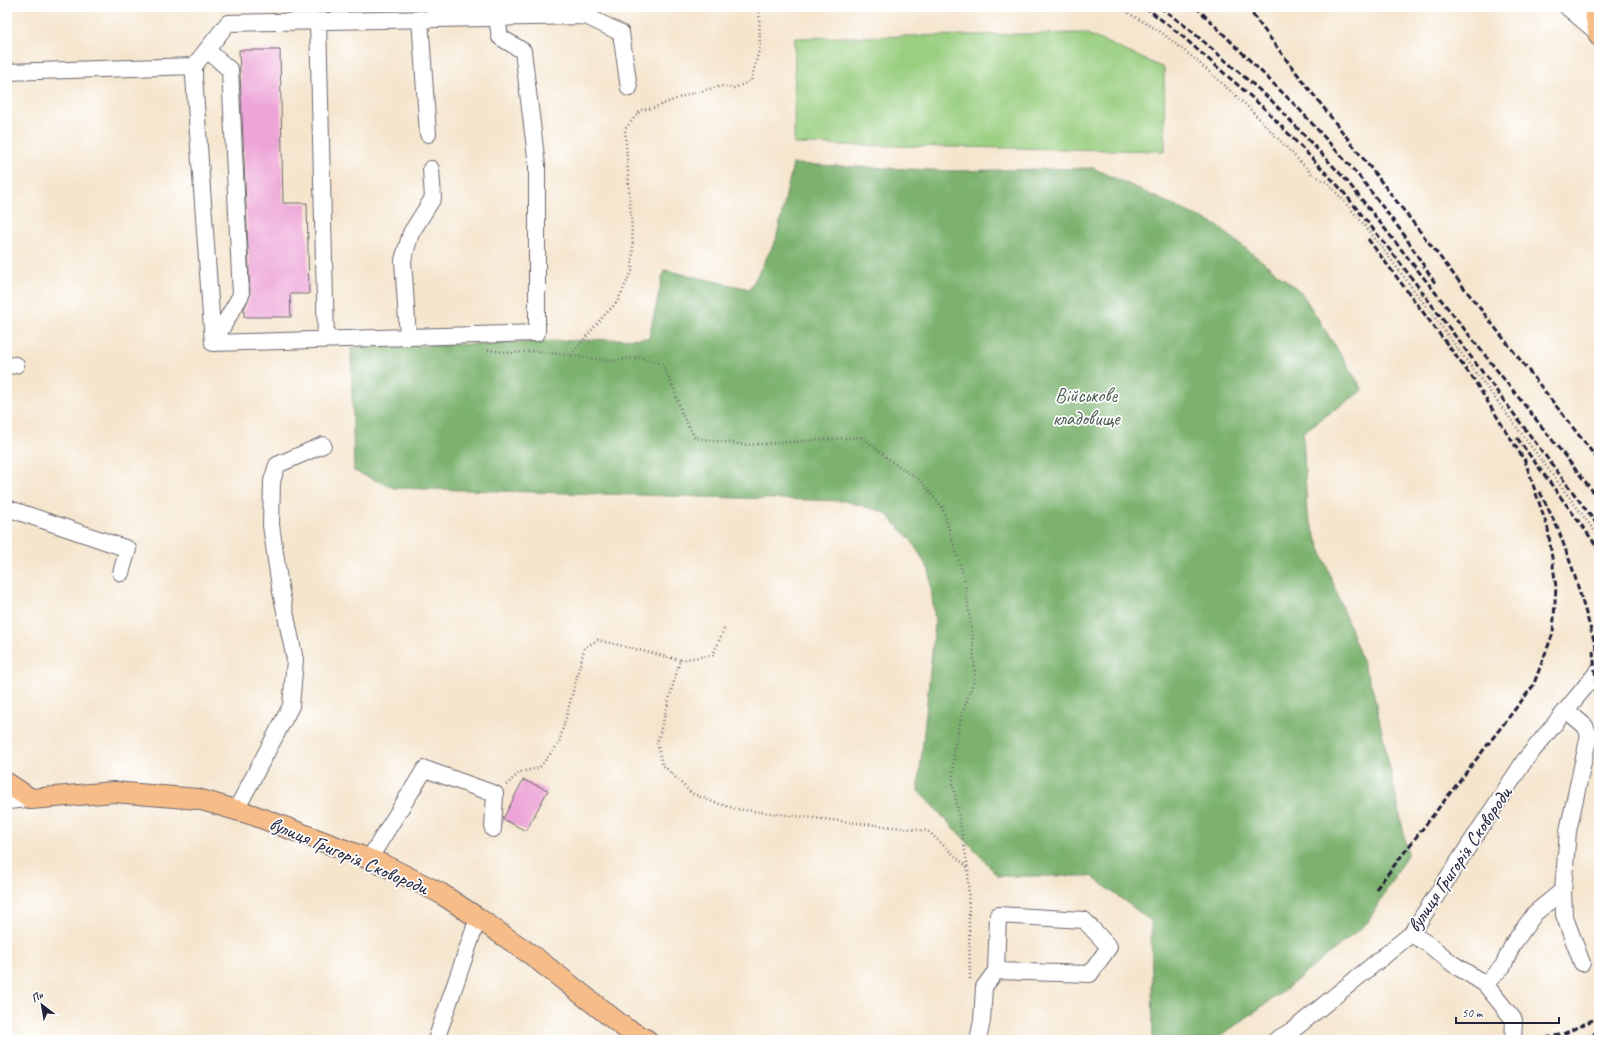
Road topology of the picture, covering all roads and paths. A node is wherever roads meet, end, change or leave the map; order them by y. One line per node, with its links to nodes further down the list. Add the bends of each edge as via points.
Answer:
1 (759, 7): 20 (path, via 760,46 751,81 734,88 721,86 686,95 641,110 625,130 633,246 632,271 617,302)
2 (1118, 7): 23 (path, via 1161,32 1196,60 1246,105 1312,174 1328,183 1378,242)
3 (1567, 7): 9 (street)
4 (1594, 7): 9 (main road)
5 (368, 14): 7 (street); 8 (street)
6 (497, 18): 7 (street); 13 (street, via 586,16 621,33); 16 (street, via 500,37 523,51 537,164 537,334)
7 (420, 19): 14 (street)
8 (318, 21): 10 (street, via 228,23); 17 (street)
9 (1599, 34)
10 (207, 50): 11 (street); 18 (street, via 230,70 241,295)
11 (194, 66): 12 (street); 18 (street)
12 (7, 72)
13 (629, 88)
14 (428, 134)
15 (431, 168): 16 (street, via 433,198 411,234 403,260)
16 (408, 338): 17 (street)
17 (326, 340): 18 (street)
18 (213, 343)
19 (488, 350): 20 (path, via 512,353 536,350)
20 (571, 355): 36 (path, via 612,361 640,357 662,364 682,414 695,438 746,445 863,437 892,462 921,481 942,507 964,577 973,640 974,678 954,748 953,784)
21 (323, 445): 33 (street, via 277,465 272,481 271,525 295,660 291,706)
22 (7, 508): 24 (street, via 128,549)
23 (1599, 537)
24 (121, 573)
25 (724, 629): 26 (path, via 714,655)
26 (680, 660): 30 (path, via 598,640 585,647 559,743 539,768 520,772); 36 (path, via 657,743 662,764 691,793 736,809 928,831)
27 (1599, 670): 28 (street, вулиця Григорія Сковороди)
28 (1566, 710): 37 (street, via 1585,726 1589,735 1568,831); 39 (street, вулиця Григорія Сковороди, via 1525,760)
29 (7, 783): 31 (main road)
30 (495, 794): 34 (street); 35 (street, via 425,768)
31 (31, 799): 32 (street, вулиця Григорія Сковороди); 33 (main road, вулиця Григорія Сковороди, via 114,792 198,799)
32 (7, 801)
33 (236, 810): 35 (main road, вулиця Григорія Сковороди)
34 (493, 829)
35 (369, 859): 38 (main road, вулиця Григорія Сковороди, via 440,893)
36 (968, 868): 43 (path)
37 (1563, 890): 40 (street, via 1564,915); 42 (street, via 1535,913 1513,944 1503,966)
38 (478, 918): 44 (street); 45 (main road, вулиця Григорія Сковороди, via 533,956 625,1028)
39 (1411, 934): 42 (street); 47 (street, вулиця Григорія Сковороди, via 1293,1030)
40 (1582, 963)
41 (996, 971): 41 (street, via 1090,974 1109,948 1084,920 998,915); 46 (street, via 984,987)
42 (1485, 984): 48 (street, via 1514,1020)
43 (970, 988)
44 (436, 1040)
45 (647, 1040)
46 (978, 1040)
47 (1276, 1040)
48 (1513, 1040)

